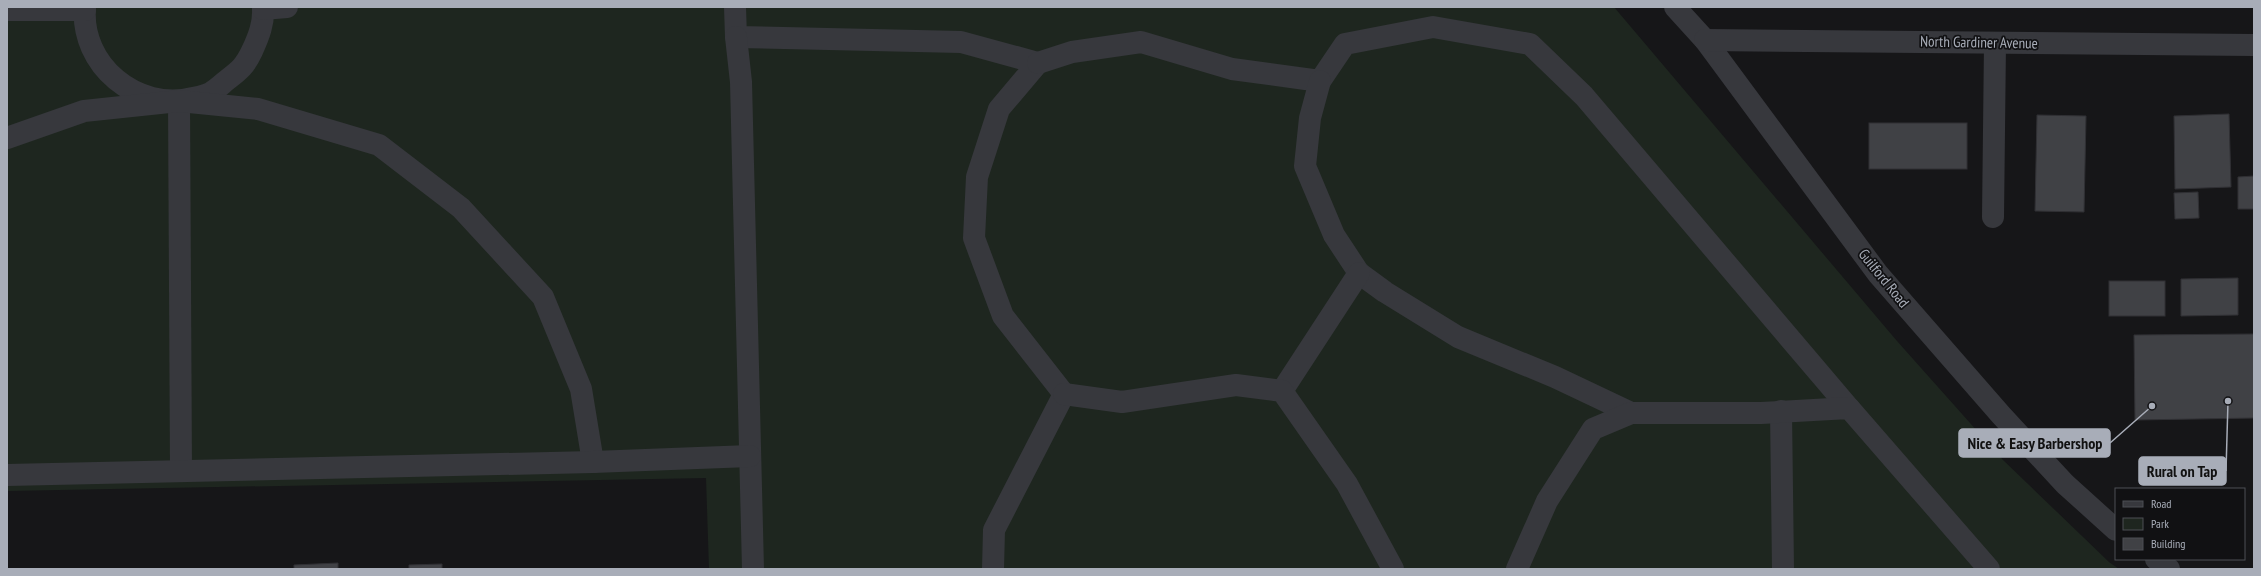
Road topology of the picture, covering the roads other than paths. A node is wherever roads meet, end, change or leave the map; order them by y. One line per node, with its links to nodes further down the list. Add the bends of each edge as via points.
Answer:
1 (287, 7): 5 (street)
2 (735, 7): 7 (street)
3 (1676, 7): 8 (street, Guilford Road)
4 (85, 8): 6 (street); 13 (street, via 84,22 93,52 108,73 133,92 148,98)
5 (263, 8): 13 (street, via 261,32 244,66 210,94)
6 (7, 10)
7 (736, 37): 11 (street, via 961,42); 22 (street, via 740,82)
8 (1705, 40): 9 (street, North Gardiner Avenue); 26 (street, Guilford Road, via 1878,274 2066,484)
9 (1995, 43): 10 (street, North Gardiner Avenue); 15 (street)
10 (2254, 45)
11 (1038, 63): 12 (street, via 1072,52 1141,42 1232,69); 18 (street, via 999,109 978,176 974,238 1003,316)
12 (1320, 81): 16 (street, via 1310,118 1305,166 1334,235); 19 (street, via 1345,44 1433,27 1530,44 1584,96)
13 (179, 102): 14 (street, via 84,111); 23 (street, via 258,109 379,145 461,208 543,297 581,389); 24 (street)
14 (7, 138)
15 (1993, 217)
16 (1359, 273): 17 (street); 21 (street, via 1458,337 1555,377)
17 (1282, 391): 18 (street, via 1236,385 1122,402); 30 (street, via 1347,484)
18 (1064, 394): 29 (street, via 994,530)
19 (1849, 408): 20 (street); 33 (street)
20 (1781, 411): 21 (street); 32 (street)
21 (1631, 413): 31 (street, via 1593,430 1547,501)
22 (750, 456): 23 (street); 28 (street)
23 (593, 462): 24 (street)
24 (181, 472): 25 (street)
25 (7, 475)
26 (2115, 529)
27 (2157, 560): 34 (street)
28 (753, 569)
29 (993, 569)
30 (1393, 569)
31 (1517, 569)
32 (1784, 569)
33 (1989, 569)
34 (2169, 569)

